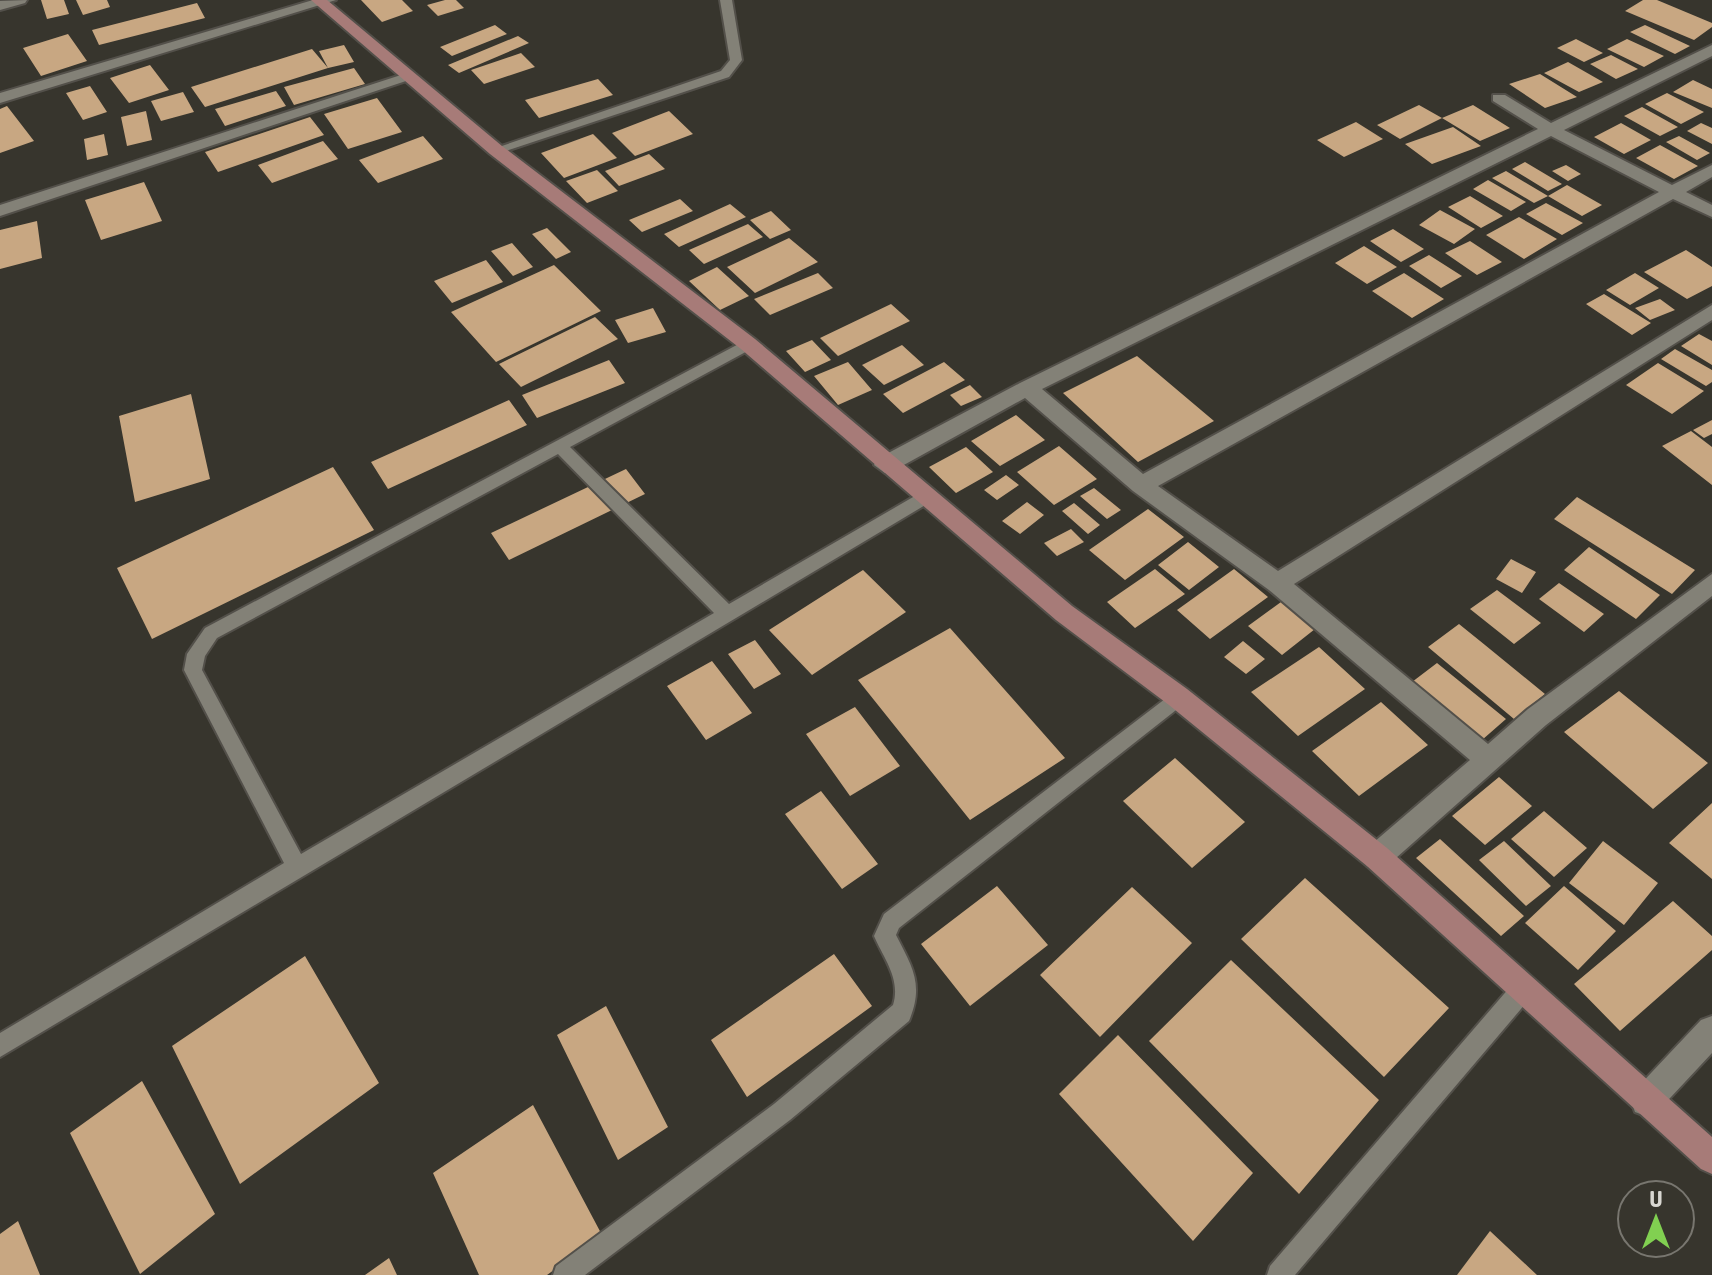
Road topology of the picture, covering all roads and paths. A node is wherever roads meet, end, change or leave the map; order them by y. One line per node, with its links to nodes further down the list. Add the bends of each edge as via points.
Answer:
1 (20, 0): 4 (street)
2 (726, 0): 10 (lane, via 736,60 725,74)
3 (322, 1): 6 (main road); 7 (street)
4 (0, 6)
5 (1712, 50): 9 (street)
6 (410, 77): 10 (main road); 13 (street)
7 (0, 98)
8 (1499, 98): 9 (street)
9 (1549, 129): 12 (street); 17 (street)
10 (496, 150): 16 (main road)
11 (1712, 170): 12 (street)
12 (1672, 191): 14 (street); 20 (street)
13 (0, 211)
14 (1712, 212)
15 (1712, 311): 22 (street)
16 (748, 344): 18 (lane); 19 (main road)
17 (1027, 388): 19 (street); 20 (street)
18 (560, 446): 24 (lane); 28 (lane, via 233,618 211,633 196,654 193,670)
19 (885, 465): 21 (main road)
20 (1141, 485): 22 (street)
21 (926, 497): 24 (lane); 25 (main road, via 1064,613)
22 (1277, 583): 26 (street)
23 (1712, 583): 26 (street)
24 (727, 614): 28 (lane)
25 (1178, 697): 27 (main road); 34 (lane, via 891,921 885,936 909,987 901,1013 782,1112)
26 (1489, 760): 27 (street)
27 (1377, 857): 29 (main road)
28 (297, 867): 31 (lane)
29 (1524, 988): 32 (main road); 35 (lane)
30 (1712, 1031): 32 (street)
31 (0, 1046)
32 (1646, 1101): 33 (main road)
33 (1712, 1158)
34 (565, 1275)
35 (1279, 1275)

